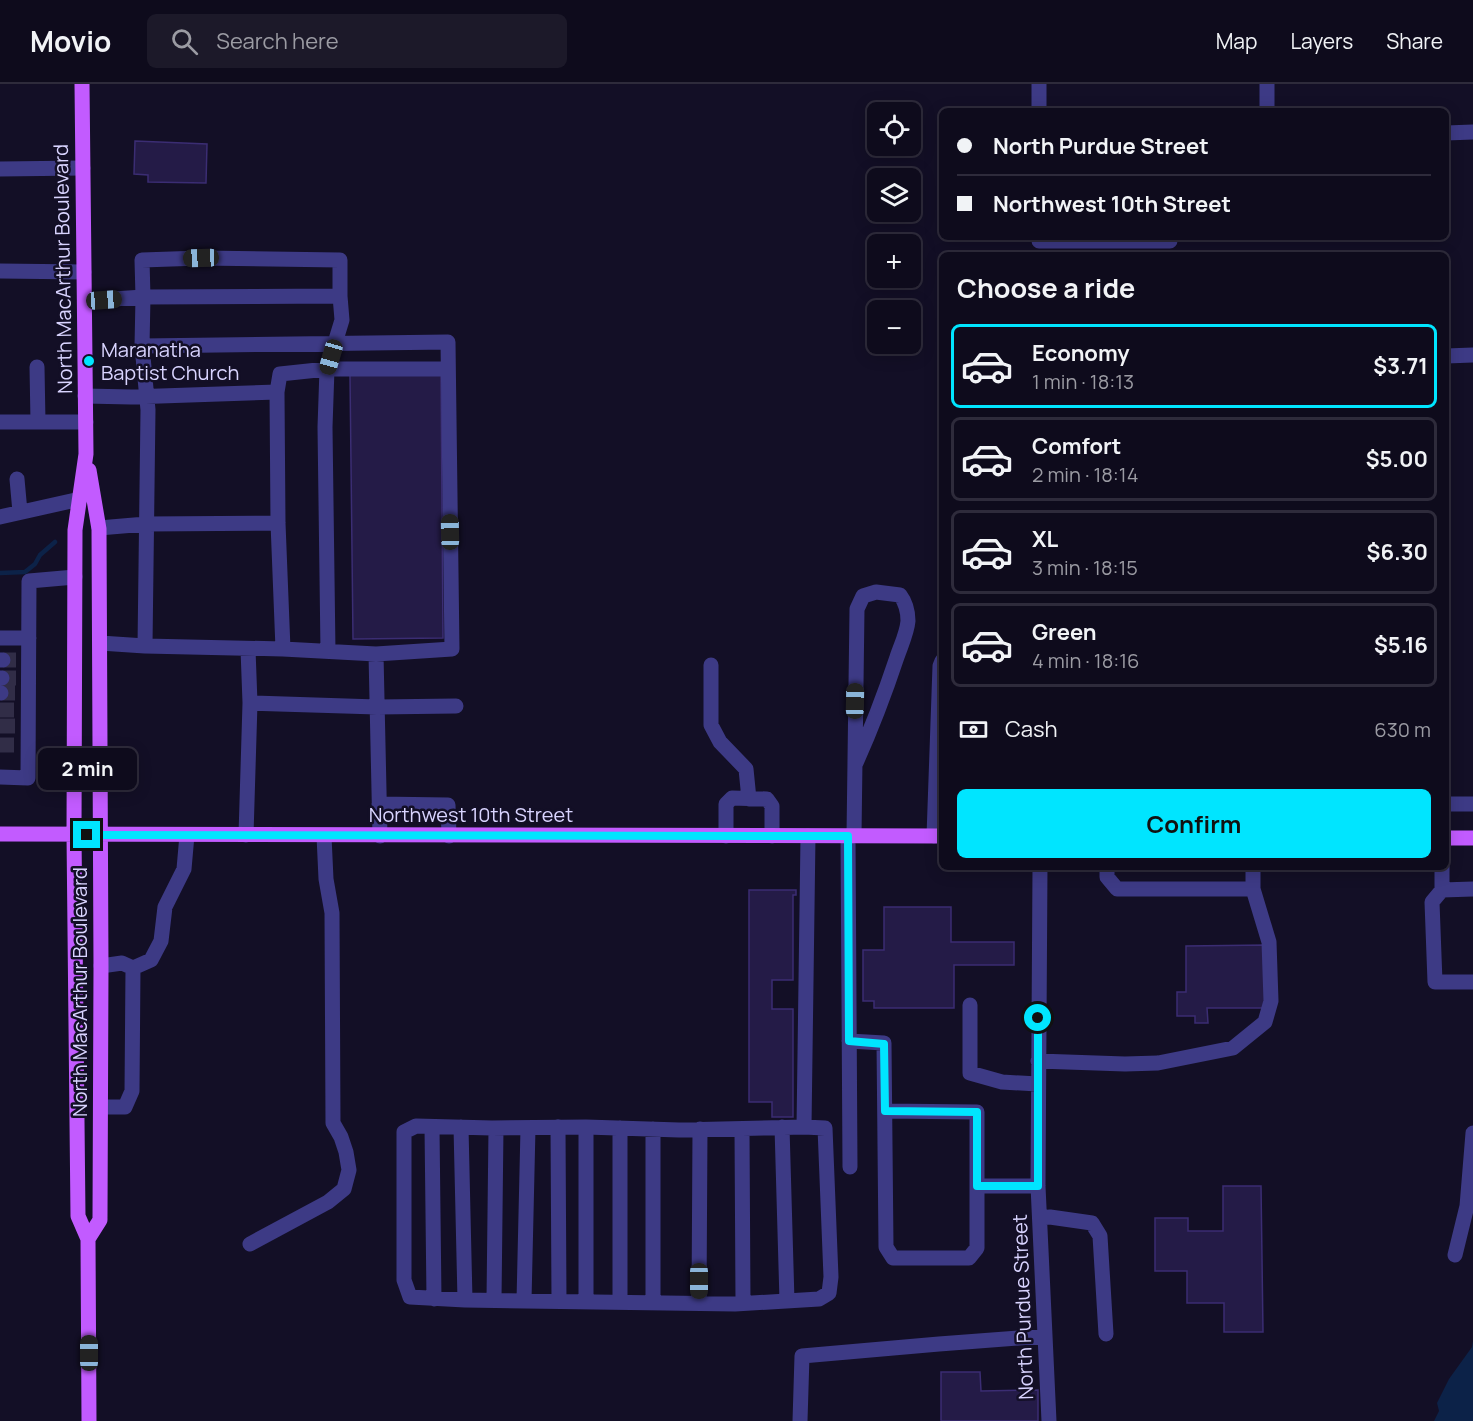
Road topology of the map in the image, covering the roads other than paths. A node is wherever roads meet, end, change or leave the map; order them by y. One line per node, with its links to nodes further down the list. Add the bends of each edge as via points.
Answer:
1 (82, 84): 8 (main road, North MacArthur Boulevard)
2 (1039, 84): 4 (street)
3 (1267, 84): 5 (street)
4 (1039, 108)
5 (1267, 108)
6 (1473, 132): 7 (street)
7 (1449, 133)
8 (83, 168): 9 (street); 13 (main road, North MacArthur Boulevard)
9 (0, 169)
10 (1039, 244): 11 (street)
11 (1170, 244)
12 (0, 271): 13 (street)
13 (84, 272): 16 (main road, North MacArthur Boulevard)
14 (340, 296): 15 (street); 15 (street, via 340,260 201,258 142,260); 17 (street, via 342,320)
15 (143, 297): 16 (street); 18 (street)
16 (85, 301): 26 (main road, North MacArthur Boulevard)
17 (334, 345): 18 (street); 22 (street); 23 (street, via 448,342)
18 (142, 346): 25 (street)
19 (1473, 355): 20 (street)
20 (1449, 356)
21 (37, 367): 28 (street)
22 (327, 369): 23 (street); 24 (street, via 280,374); 45 (street)
23 (448, 369): 46 (street, via 452,649)
24 (277, 392): 25 (street); 35 (street)
25 (147, 395): 26 (street); 36 (street)
26 (86, 396): 29 (main road, North MacArthur Boulevard)
27 (0, 422): 28 (street)
28 (38, 422): 29 (street)
29 (86, 422): 30 (main road, North MacArthur Boulevard)
30 (86, 454): 32 (main road, North MacArthur Boulevard); 37 (main road, North MacArthur Boulevard)
31 (17, 479): 33 (street)
32 (80, 499): 33 (street); 38 (main road, North MacArthur Boulevard, via 75,530)
33 (20, 512): 34 (street)
34 (0, 517)
35 (278, 523): 36 (street); 44 (street)
36 (146, 524): 37 (street); 42 (street)
37 (99, 528): 41 (main road, North MacArthur Boulevard)
38 (75, 577): 40 (street, via 29,581); 61 (main road, North MacArthur Boulevard)
39 (0, 638): 40 (street)
40 (28, 638): 47 (street)
41 (100, 643): 42 (street); 62 (main road, North MacArthur Boulevard)
42 (145, 646): 43 (street)
43 (248, 649): 44 (street); 50 (street)
44 (283, 649): 45 (street)
45 (328, 651): 46 (street)
46 (376, 654): 52 (street)
47 (12, 660): 49 (street)
48 (711, 665): 56 (street, via 711,725 720,742 747,769)
49 (11, 686): 55 (street, via 21,718 21,745 28,778)
50 (250, 703): 52 (street); 64 (street)
51 (456, 706): 52 (street)
52 (377, 707): 57 (street)
53 (855, 765): 53 (street, via 857,609 863,596 876,592 900,595 906,603 908,624); 71 (street)
54 (939, 774): 72 (street)
55 (0, 777)
56 (749, 799): 68 (street, via 732,798 726,804); 69 (street, via 767,799 772,806)
57 (380, 804): 66 (street); 67 (street, via 448,805)
58 (1449, 804): 59 (street)
59 (1473, 804)
60 (0, 834): 61 (main road, Northwest 10th Street)
61 (74, 835): 62 (main road, Northwest 10th Street); 108 (main road, North MacArthur Boulevard, via 78,1216)
62 (100, 835): 63 (main road, Northwest 10th Street); 82 (main road, North MacArthur Boulevard)
63 (187, 835): 64 (main road, Northwest 10th Street); 83 (street, via 184,869 165,907 160,941 151,960)
64 (246, 835): 65 (main road, Northwest 10th Street)
65 (324, 836): 66 (main road, Northwest 10th Street); 109 (street, via 332,913 333,1123 341,1137 349,1170 344,1189 328,1202)
66 (380, 836): 67 (main road, Northwest 10th Street)
67 (449, 836): 68 (main road, Northwest 10th Street)
68 (726, 836): 69 (main road, Northwest 10th Street)
69 (772, 836): 70 (main road, Northwest 10th Street)
70 (808, 836): 71 (main road, Northwest 10th Street); 96 (street)
71 (851, 836): 72 (main road, Northwest 10th Street); 86 (street)
72 (938, 836)
73 (1449, 838): 74 (main road)
74 (1473, 838)
75 (1040, 870): 87 (street, North Purdue Street)
76 (1107, 870): 79 (street, via 1107,877 1117,889)
77 (1253, 870): 79 (street)
78 (1442, 870): 81 (street)
79 (1253, 889): 87 (street, via 1269,942 1270,1001 1265,1022 1233,1048 1158,1063)
80 (1473, 889): 81 (street)
81 (1442, 890): 84 (street, via 1432,902 1435,982)
82 (101, 966): 83 (street, via 122,963); 89 (main road, North MacArthur Boulevard)
83 (133, 968): 89 (street, via 132,1091 125,1107)
84 (1473, 982)
85 (970, 1005): 88 (street, via 970,1073 1002,1082)
86 (849, 1041): 90 (street, via 884,1044); 104 (street)
87 (1038, 1061): 88 (street, North Purdue Street)
88 (1038, 1084): 106 (street, North Purdue Street)
89 (101, 1107): 108 (main road, North MacArthur Boulevard, via 100,1220)
90 (885, 1111): 105 (street, via 977,1112); 105 (street, via 886,1247 894,1258 969,1258 977,1248)
91 (432, 1127): 92 (street); 111 (street); 111 (street, via 416,1126 404,1132 404,1280 410,1297)
92 (461, 1127): 97 (street); 112 (street)
93 (558, 1127): 94 (street); 98 (street); 115 (street)
94 (586, 1127): 99 (street); 116 (street)
95 (782, 1127): 96 (street); 100 (street); 117 (street)
96 (804, 1127): 117 (street, via 825,1128 831,1277 829,1293 819,1299)
97 (496, 1128): 98 (street); 113 (street)
98 (528, 1128): 114 (street)
99 (620, 1128): 101 (street); 118 (street)
100 (742, 1128): 102 (street); 121 (street)
101 (653, 1129): 102 (street); 119 (street)
102 (700, 1129): 120 (street)
103 (1473, 1133): 110 (street, via 1467,1206)
104 (850, 1167)
105 (977, 1186): 106 (street)
106 (1038, 1186): 107 (street, North Purdue Street)
107 (1040, 1218): 122 (street, via 1092,1223 1100,1236); 123 (street, North Purdue Street)
108 (88, 1239): 124 (main road, North MacArthur Boulevard)
109 (250, 1244)
110 (1455, 1255)
111 (434, 1299): 112 (street)
112 (465, 1300): 113 (street)
113 (494, 1300): 114 (street)
114 (524, 1301): 115 (street)
115 (558, 1301): 116 (street)
116 (586, 1301): 118 (street)
117 (787, 1301): 121 (street)
118 (620, 1302): 119 (street)
119 (653, 1302): 120 (street)
120 (699, 1303): 121 (street)
121 (743, 1303)
122 (1106, 1334)
123 (1045, 1336): 125 (street, via 802,1356); 126 (street, North Purdue Street)
124 (89, 1421)
125 (800, 1421)
126 (1048, 1421)

